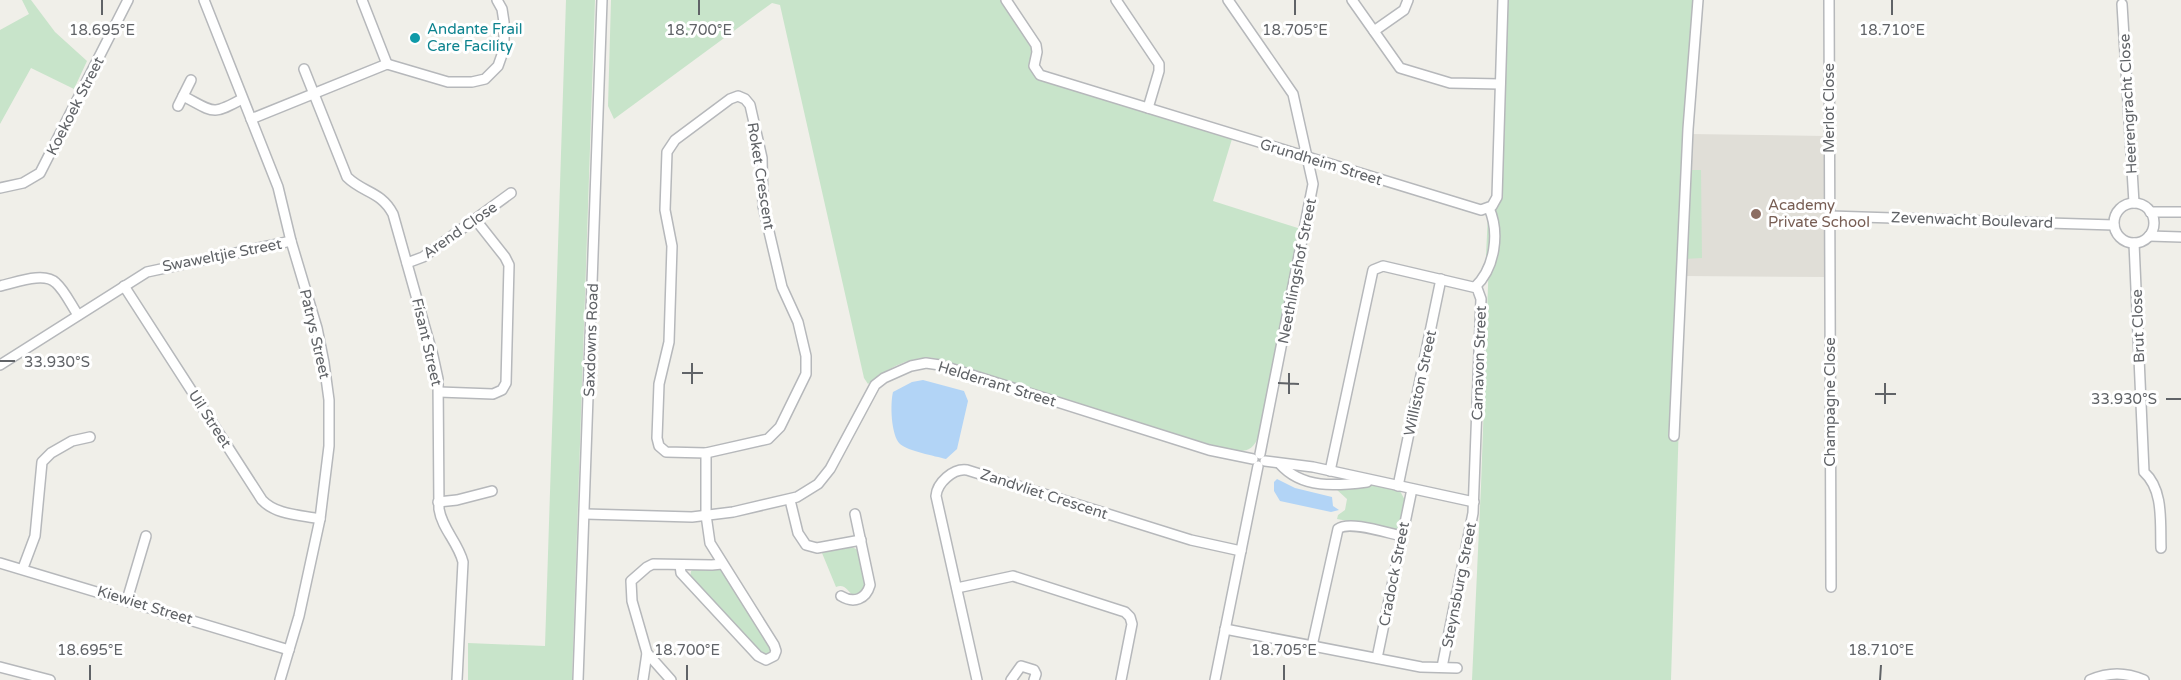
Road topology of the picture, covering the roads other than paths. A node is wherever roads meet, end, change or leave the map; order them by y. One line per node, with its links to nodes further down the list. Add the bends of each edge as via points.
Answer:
1 (128, 0): 27 (street, Koekoek Street, via 40,173 24,183)
2 (204, 0): 22 (street, Patrys Street)
3 (362, 0): 16 (street)
4 (602, 0): 63 (street, Saxdowns Road)
5 (1006, 0): 24 (street, Grundheim Street, via 1036,45 1034,69 1040,75)
6 (1116, 0): 24 (street, via 1159,64)
7 (1228, 0): 26 (street, Neethlingshof Street, via 1293,94)
8 (1352, 0): 15 (street)
9 (1408, 0): 15 (street, via 1404,10)
10 (1503, 0): 19 (street)
11 (1698, 0): 48 (street)
12 (1829, 0): 33 (street, Merlot Close)
13 (502, 3): 16 (street, via 504,49 498,66 485,79 448,82)
14 (2122, 4): 29 (street, Heerengracht Close)
15 (1374, 31): 19 (street, via 1402,69 1450,82)
16 (387, 64): 20 (street)
17 (304, 69): 20 (street, Fisant Street)
18 (191, 80): 21 (street)
19 (1500, 84): 30 (street, via 1497,197)
20 (314, 94): 25 (street); 40 (street, Fisant Street, via 347,177 378,195 390,208)
21 (183, 96): 22 (street, via 214,111); 23 (street)
22 (242, 99): 25 (street, Patrys Street)
23 (178, 106)
24 (1148, 108): 26 (street, Grundheim Street)
25 (251, 119): 38 (street, Patrys Street, via 278,187)
26 (1308, 158): 30 (street, Grundheim Street, via 1477,210); 51 (street, Neethlingshof Street, via 1312,195)
27 (0, 188)
28 (511, 193): 34 (street, Arend Close)
29 (2134, 203): 31 (street); 35 (street, via 2122,207)
30 (1489, 208): 44 (street, via 1494,220 1494,244 1484,278)
31 (2150, 212): 32 (street); 36 (street, via 2154,224)
32 (2181, 212)
33 (1830, 216): 35 (street, Zevenwacht Boulevard); 76 (street, Champagne Close)
34 (475, 219): 40 (street, Arend Close, via 423,257); 47 (street, via 509,265 506,383 497,393)
35 (2114, 225): 39 (street, via 2119,237)
36 (2149, 236): 37 (street); 39 (street)
37 (2181, 237)
38 (291, 241): 43 (street, Swaweltjie Street, via 159,268); 66 (street, Patrys Street, via 317,328 329,400 329,446)
39 (2134, 243): 70 (street, Brut Close, via 2144,472 2154,480 2158,496)
40 (407, 263): 47 (street, Fisant Street)
41 (1441, 279): 44 (street, Carnavon Street); 54 (street, Carnavon Street, via 1383,266 1371,272); 57 (street, Williston Street)
42 (0, 286): 45 (street, via 50,279 58,284)
43 (124, 286): 45 (street, Swaweltjie Street); 66 (street, Uil Street, via 262,500 276,510)
44 (1475, 286): 62 (street, Carnavon Street, via 1481,299)
45 (78, 315): 46 (street, Swaweltjie Street)
46 (0, 365)
47 (439, 392): 61 (street, Fisant Street)
48 (1674, 436)
49 (90, 437): 75 (street, via 72,441 42,462 35,536)
50 (706, 453): 50 (street, Roket Crescent, via 775,435 807,368 798,322 782,288 763,206 762,158 750,105 738,96 675,140 666,155 665,210 672,246 670,318 659,384 658,442 666,452); 65 (street)
51 (1259, 460): 52 (street, Helderrant Street); 60 (street, Helderrant Street, via 1209,450 940,365 919,364 903,368 874,385 825,477); 71 (street, Neethlingshof Street)
52 (1280, 464): 53 (street, Helderrant Street); 55 (street)
53 (1298, 466): 54 (street, Helderrant Street); 55 (street)
54 (1330, 471): 56 (street, Helderrant Street)
55 (1295, 478): 56 (street, via 1334,486)
56 (1375, 481): 57 (street, Helderrant Street)
57 (1398, 486): 58 (street, Helderrant Street)
58 (1412, 489): 62 (street, Helderrant Street); 68 (street, Cradock Street)
59 (492, 491): 61 (street)
60 (790, 500): 65 (street, Helderrant Street); 69 (street, via 798,533 806,545 817,548)
61 (438, 501): 90 (street, Fisant Street, via 442,523 463,562)
62 (1474, 502): 86 (street, Steynsburg Street)
63 (585, 514): 65 (street, Helderrant Street); 91 (street, Saxdowns Road)
64 (855, 514): 69 (street)
65 (706, 515): 73 (street, via 710,543)
66 (320, 519): 82 (street, Patrys Street)
67 (146, 536): 79 (street)
68 (1402, 536): 81 (street, via 1350,525 1338,529); 84 (street, Cradock Street)
69 (861, 540): 78 (street, via 869,589 857,600)
70 (2161, 549)
71 (1241, 551): 77 (street, Zandvliet Crescent, via 1191,540 960,469 940,484 936,494); 80 (street, Neethlingshof Street)
72 (0, 563): 75 (street, Kiewiet Street)
73 (722, 564): 74 (street); 74 (street, via 774,645 771,658 758,656 681,573)
74 (680, 565): 83 (street, via 651,565 633,578 632,601)
75 (23, 568): 79 (street, Kiewiet Street)
76 (1831, 587)
77 (957, 588): 94 (street, Zandvliet Crescent); 97 (street, via 1013,576 1125,612 1132,624)
78 (841, 596)
79 (127, 600): 82 (street, Kiewiet Street)
80 (1225, 630): 81 (street); 98 (street, Neethlingshof Street)
81 (1312, 646): 84 (street)
82 (289, 650): 89 (street, Patrys Street)
83 (647, 653): 92 (street); 93 (street)
84 (1377, 658): 86 (street)
85 (0, 667): 88 (street)
86 (1442, 667): 87 (street)
87 (1457, 668)
88 (50, 680)
89 (279, 680)
90 (458, 680)
91 (578, 680)
92 (644, 680)
93 (670, 680)
94 (977, 680)
95 (1011, 680): 96 (street, via 1021,666 1034,670)
96 (1034, 680)
97 (1121, 680)
98 (1215, 680)
99 (2090, 680): 100 (street, via 2120,673)
100 (2144, 680)

